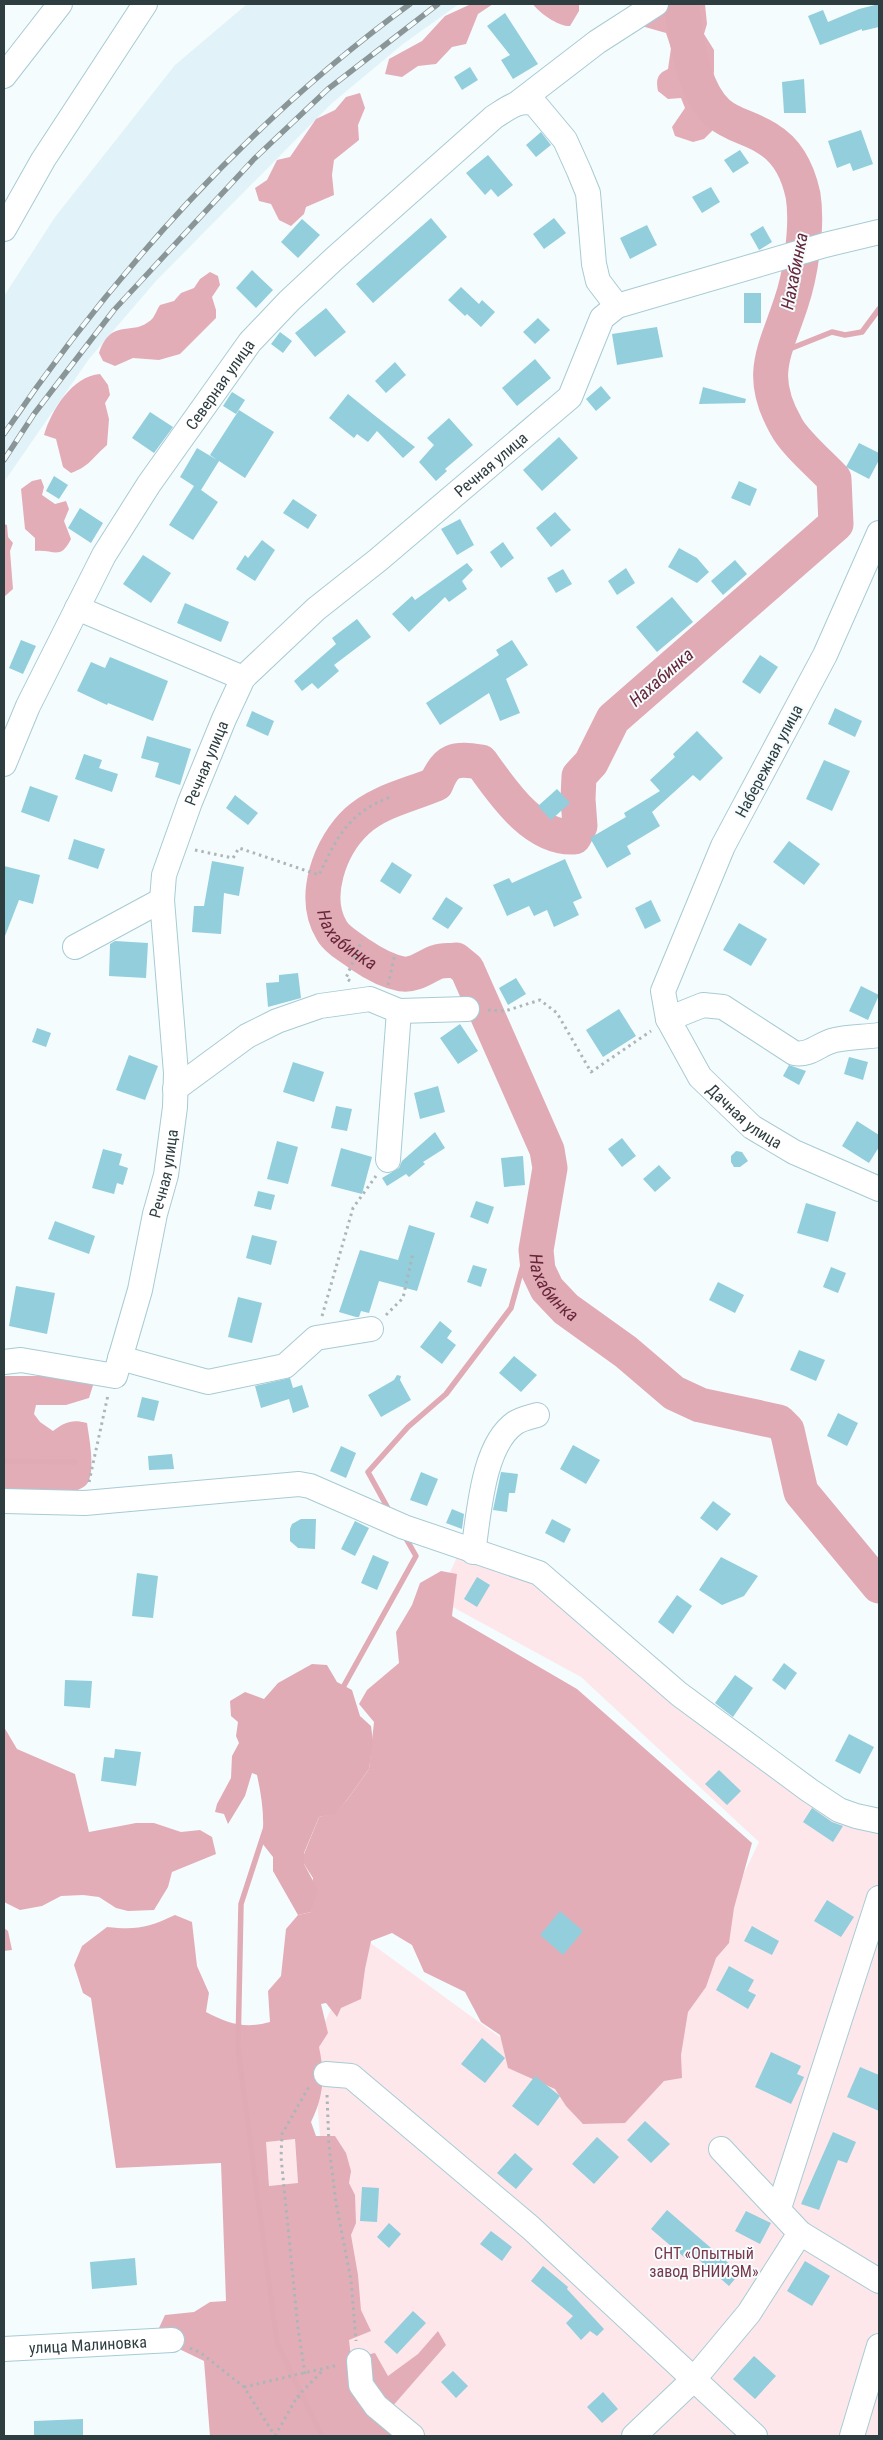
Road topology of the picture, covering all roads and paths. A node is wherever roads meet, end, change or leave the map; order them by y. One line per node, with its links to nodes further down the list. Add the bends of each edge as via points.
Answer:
1 (60, 4): 4 (street)
2 (145, 4): 6 (street, via 44,160)
3 (656, 4): 5 (street, Северная улица, via 597,42)
4 (4, 76)
5 (530, 106): 8 (street, via 565,140 579,171 588,193 598,281); 10 (street, Северная улица, via 494,117 334,259 250,342 149,484 104,555)
6 (4, 229)
7 (879, 232): 8 (street, Речная улица)
8 (617, 306): 11 (street, Речная улица, via 602,318 570,397 378,560 316,608)
9 (879, 532): 21 (street, Набережная улица, via 825,655 723,846)
10 (77, 608): 11 (street); 12 (street, Северная улица, via 28,706)
11 (244, 678): 14 (street, Речная улица, via 224,719)
12 (4, 764)
13 (393, 796): 14 (path, via 377,802 350,820 333,845 319,875 239,848 233,858)
14 (174, 846): 15 (street, Речная улица, via 164,875)
15 (162, 900): 17 (street); 26 (street, Речная улица)
16 (362, 940): 19 (path)
17 (75, 947)
18 (395, 954): 20 (path)
19 (346, 978)
20 (388, 983)
21 (663, 991): 24 (street, Дачная улица)
22 (477, 1010): 23 (street); 24 (path, via 505,1011 540,1000 557,1013 591,1072)
23 (399, 1011): 26 (street, via 370,999 320,1006 247,1036); 27 (street)
24 (668, 1019): 25 (street, via 694,1007 723,1007 794,1053 801,1054 835,1040); 28 (street, Дачная улица, via 700,1078 752,1127 794,1152)
25 (879, 1035)
26 (175, 1089): 33 (street, Речная улица, via 166,1175 140,1290)
27 (388, 1160): 31 (path, via 353,1208)
28 (879, 1189)
29 (413, 1253): 30 (path, via 403,1298)
30 (371, 1329): 31 (street)
31 (316, 1338): 33 (street, via 285,1366 208,1382)
32 (4, 1362): 33 (street, via 21,1360)
33 (117, 1367)
34 (103, 1413): 36 (path)
35 (537, 1415): 38 (street, via 515,1423 495,1451 484,1484)
36 (90, 1474)
37 (4, 1501): 38 (street, via 84,1503 299,1484)
38 (473, 1552): 39 (street, via 538,1572 680,1694 809,1790 839,1810)
39 (879, 1821)
40 (879, 1898): 43 (street)
41 (321, 2076): 50 (path, via 336,2203 351,2280); 51 (path, via 282,2134 281,2157); 52 (street, via 352,2076 531,2228)
42 (721, 2149): 43 (street)
43 (779, 2208): 44 (street)
44 (800, 2233): 45 (street); 52 (street, via 749,2314)
45 (879, 2281)
46 (172, 2340): 48 (street, улица Малиновка)
47 (879, 2346): 58 (street)
48 (4, 2349)
49 (201, 2353): 53 (path)
50 (359, 2361): 55 (street, via 361,2385 376,2406)
51 (304, 2374): 53 (path); 54 (path, via 324,2370 298,2397)
52 (694, 2379): 56 (street); 57 (street)
53 (244, 2387): 54 (path)
54 (275, 2436)
55 (412, 2436)
56 (634, 2436)
57 (755, 2436)
58 (852, 2436)

